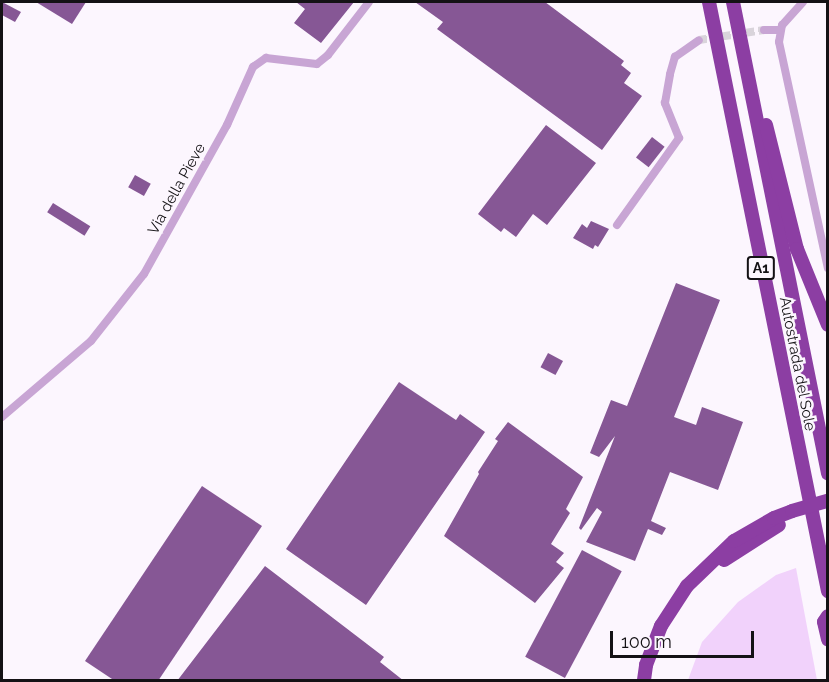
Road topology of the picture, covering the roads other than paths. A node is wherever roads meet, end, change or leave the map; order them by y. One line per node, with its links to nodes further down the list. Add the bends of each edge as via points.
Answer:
1 (369, 2): 12 (street, Via della Pieve, via 328,55 317,63 266,58 254,67 227,125 144,274 91,341)
2 (709, 2): 17 (highway, Autostrada del Sole / A1)
3 (733, 2): 8 (highway, Autostrada del Sole / A1)
4 (803, 2): 6 (street)
5 (764, 30): 6 (street)
6 (779, 30): 10 (street, via 778,42)
7 (699, 39): 9 (street, via 675,57 670,74 665,103 679,138)
8 (749, 82): 11 (highway, via 763,111 797,249); 13 (highway, Autostrada del Sole / A1)
9 (617, 225)
10 (828, 268)
11 (828, 325)
12 (2, 417)
13 (828, 474)
14 (828, 501): 16 (highway, bridge)
15 (828, 510): 16 (highway)
16 (793, 515): 20 (highway, via 774,518 734,541 687,586 661,626); 21 (highway, via 736,550 699,585 667,634)
17 (828, 591)
18 (828, 616): 19 (highway, via 824,622)
19 (828, 640)
20 (644, 681)
21 (652, 681)

